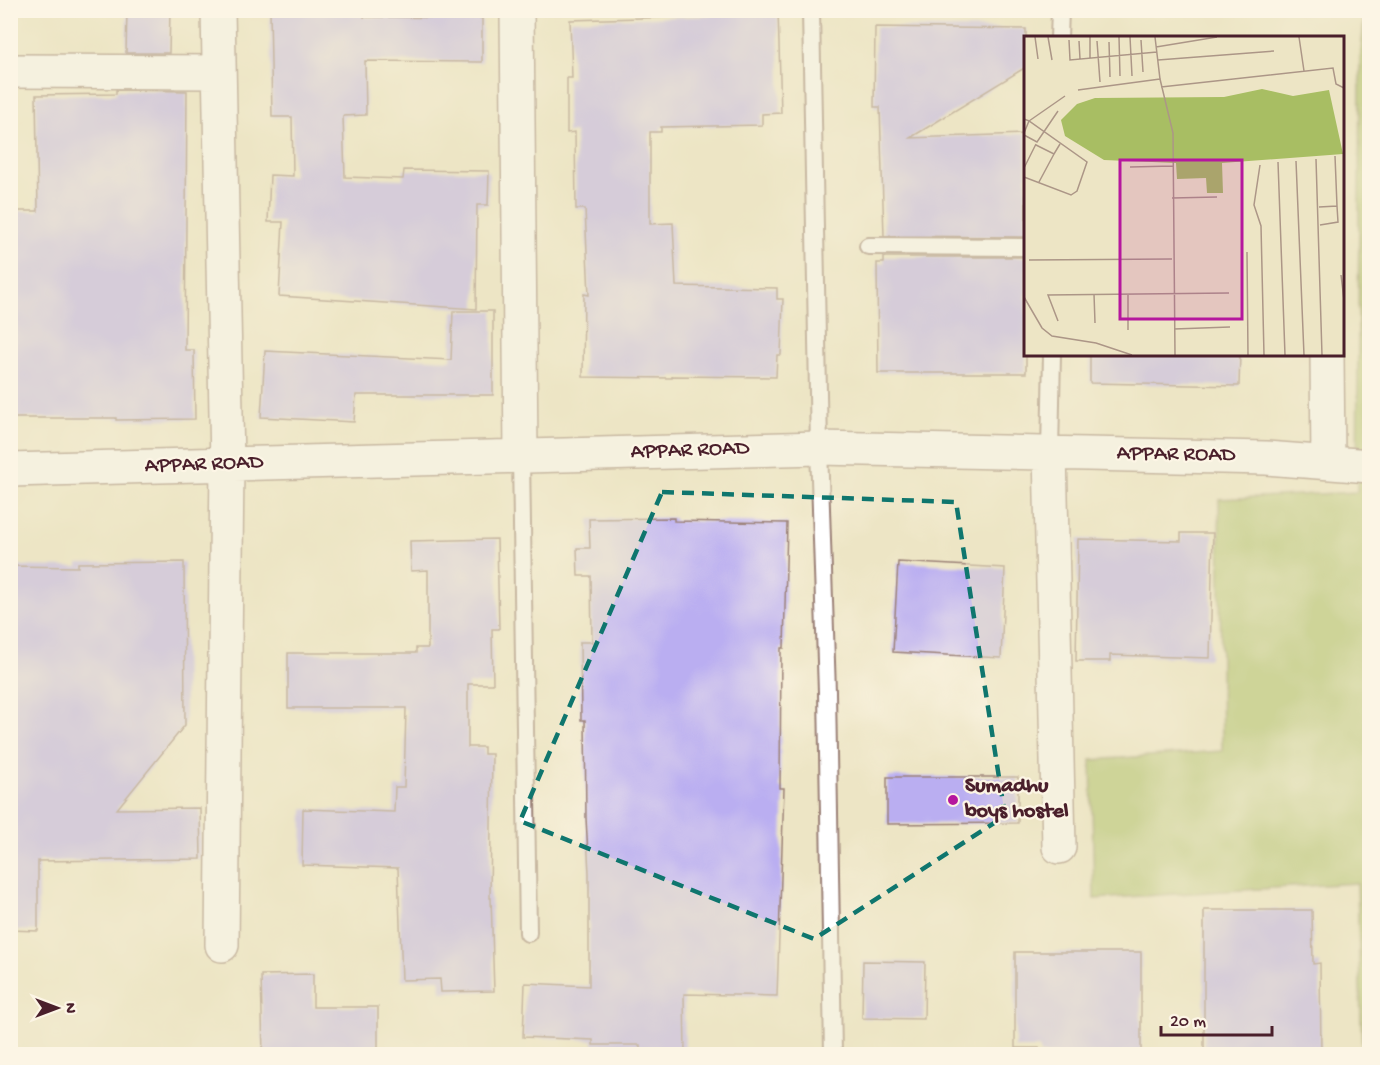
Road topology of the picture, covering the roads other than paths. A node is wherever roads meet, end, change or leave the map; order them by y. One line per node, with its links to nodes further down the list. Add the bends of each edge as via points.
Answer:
1 (218, 10): 7 (street)
2 (517, 10): 14 (street)
3 (811, 10): 12 (lane)
4 (1060, 10): 5 (lane)
5 (1059, 36)
6 (10, 71): 7 (street)
7 (219, 72): 16 (street)
8 (868, 246): 9 (lane)
9 (1024, 247)
10 (1052, 356): 13 (lane)
11 (1327, 356): 15 (street)
12 (819, 448): 13 (street, APPAR ROAD); 14 (street, APPAR ROAD); 22 (lane)
13 (1050, 452): 15 (street, APPAR ROAD); 19 (street)
14 (521, 456): 16 (street, APPAR ROAD); 20 (lane)
15 (1328, 462): 17 (street, APPAR ROAD)
16 (226, 464): 18 (street, APPAR ROAD); 21 (street)
17 (1370, 466)
18 (10, 470)
19 (1059, 846)
20 (528, 933)
21 (222, 945)
22 (833, 1054)

